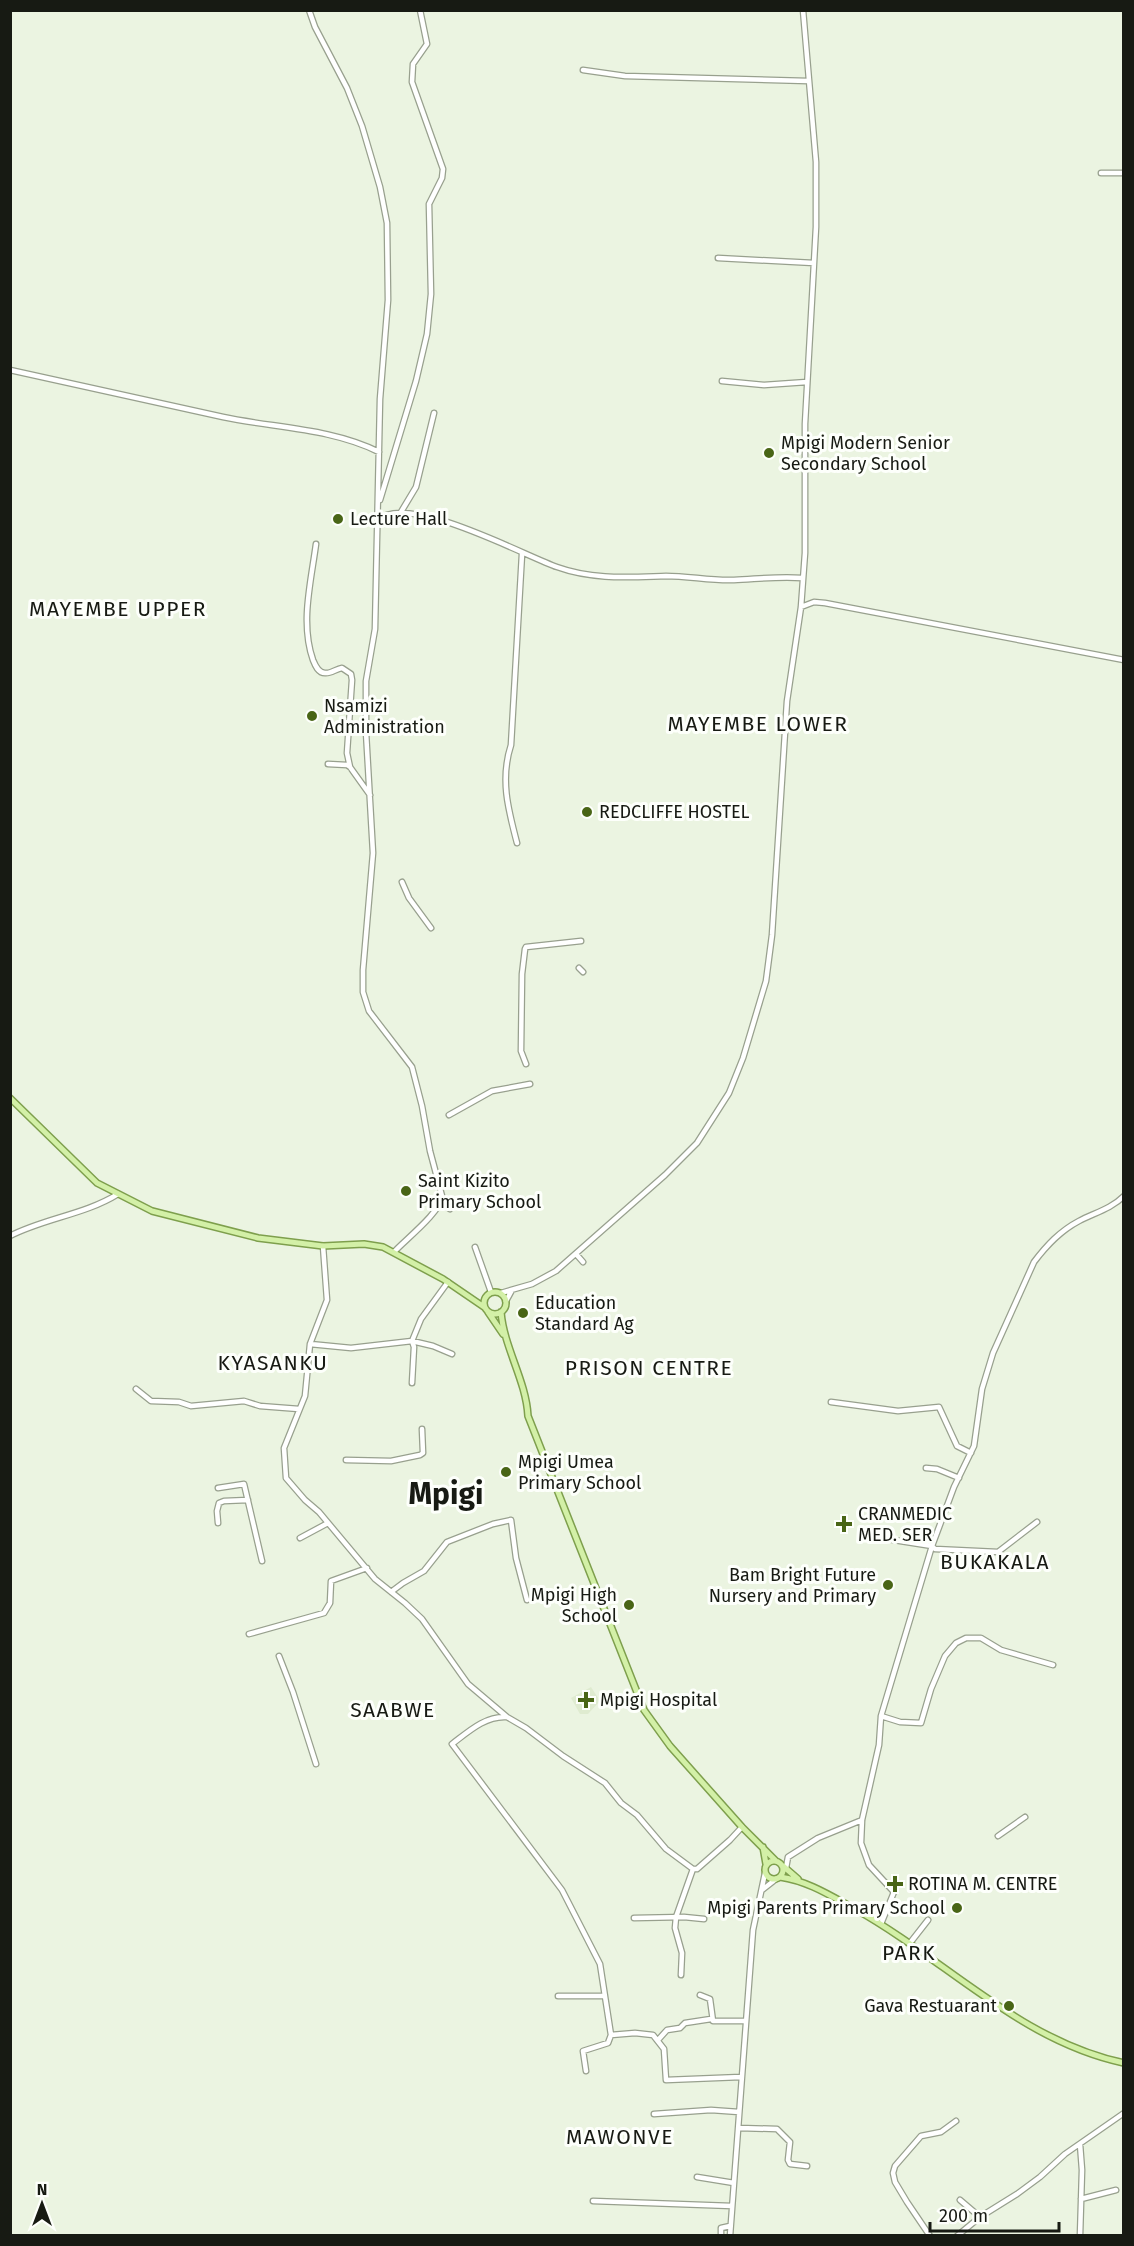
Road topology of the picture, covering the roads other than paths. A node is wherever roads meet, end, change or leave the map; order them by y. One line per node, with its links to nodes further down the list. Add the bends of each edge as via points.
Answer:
1 (309, 10): 14 (street, via 362,126 385,207 388,300)
2 (420, 10): 15 (street, via 427,44 413,64 412,82 443,169 429,204 431,294 427,334)
3 (802, 10): 5 (street)
4 (583, 70): 5 (street)
5 (808, 81): 9 (street, via 816,162)
6 (1101, 173): 7 (street)
7 (1124, 173)
8 (718, 258): 9 (street)
9 (814, 263): 12 (street)
10 (10, 370): 14 (street, via 255,424 339,438)
11 (722, 381): 12 (street, via 764,385)
12 (807, 382): 20 (street)
13 (434, 412): 16 (street, via 417,487)
14 (379, 452): 15 (street)
15 (378, 506): 17 (street)
16 (401, 512): 17 (street, via 392,512); 19 (street, via 441,519)
17 (377, 521): 25 (street, via 375,629 366,681)
18 (316, 544): 24 (street, via 307,615 310,650 321,672 342,668 351,674 347,753)
19 (522, 554): 20 (street, via 605,578); 26 (street, via 506,800)
20 (802, 578): 21 (street)
21 (801, 607): 22 (street, via 825,603); 42 (street, via 787,701 768,965 743,1058 729,1093 697,1143)
22 (1124, 660)
23 (328, 764): 24 (street)
24 (350, 767): 25 (street)
25 (370, 795): 36 (street, via 373,853 363,992 369,1011 412,1067)
26 (517, 843)
27 (402, 882): 28 (street)
28 (431, 928)
29 (581, 941): 30 (street, via 525,949 521,1051)
30 (526, 1064)
31 (530, 1084): 33 (street, via 492,1091)
32 (10, 1098): 34 (main road, via 97,1183)
33 (449, 1114)
34 (118, 1194): 38 (street, via 94,1207); 39 (main road, via 152,1211 190,1222 258,1238)
35 (1124, 1196): 62 (street, via 1056,1236 1034,1262 993,1353 982,1389)
36 (441, 1203): 37 (street); 41 (street)
37 (450, 1209)
38 (10, 1236)
39 (323, 1246): 41 (main road, via 364,1244); 55 (street, via 327,1300)
40 (475, 1247): 46 (street)
41 (394, 1252): 44 (main road)
42 (576, 1254): 43 (street); 45 (street, via 556,1271)
43 (583, 1262)
44 (448, 1282): 48 (main road); 54 (street, via 421,1319)
45 (512, 1290): 47 (street); 50 (street)
46 (491, 1292): 47 (main road); 49 (main road)
47 (501, 1293): 50 (main road)
48 (469, 1296): 49 (main road); 51 (main road)
49 (485, 1296): 51 (main road)
50 (506, 1301): 52 (main road)
51 (486, 1309): 52 (main road, via 492,1314); 53 (main road)
52 (501, 1312): 53 (main road)
53 (507, 1340): 86 (main road, via 527,1400 528,1416 644,1710 670,1746)
54 (412, 1341): 55 (street, via 351,1348); 56 (street); 57 (street)
55 (310, 1344): 60 (street, via 307,1391)
56 (452, 1354)
57 (412, 1383)
58 (136, 1389): 60 (street, via 151,1401 191,1406 244,1401)
59 (831, 1402): 62 (street, via 898,1411 939,1407 957,1446)
60 (299, 1409): 70 (street, via 284,1448 286,1478)
61 (422, 1429): 63 (street, via 420,1455 392,1461)
62 (971, 1453): 65 (street)
63 (346, 1460)
64 (926, 1468): 65 (street)
65 (959, 1478): 73 (street)
66 (218, 1488): 67 (street, via 244,1484)
67 (248, 1500): 69 (street, via 219,1503); 74 (street)
68 (1037, 1522): 73 (street, via 998,1552)
69 (218, 1523)
70 (328, 1523): 72 (street); 75 (street)
71 (862, 1535): 73 (street)
72 (300, 1538)
73 (932, 1546): 81 (street)
74 (262, 1561)
75 (367, 1568): 76 (street); 78 (street, via 331,1581 330,1603 324,1613)
76 (391, 1592): 77 (street, via 424,1571 447,1542 511,1520); 82 (street, via 422,1619 468,1684)
77 (527, 1600)
78 (249, 1634)
79 (279, 1656): 83 (street)
80 (1053, 1665): 81 (street, via 1001,1650 981,1638 966,1638 945,1656 921,1723)
81 (882, 1716): 85 (street)
82 (507, 1717): 92 (street, via 605,1783 666,1849); 106 (street, via 487,1720 452,1744 562,1890 597,1957)
83 (316, 1764)
84 (1025, 1817): 87 (street)
85 (862, 1820): 91 (street, via 809,1843 788,1857); 101 (street, via 861,1843 869,1865 894,1892)
86 (742, 1827): 88 (main road); 92 (street, via 700,1867)
87 (998, 1836)
88 (762, 1845): 89 (main road); 90 (main road)
89 (776, 1861): 90 (main road); 91 (main road)
90 (766, 1864): 93 (main road)
91 (785, 1867): 94 (main road); 95 (main road)
92 (693, 1869): 97 (street)
93 (765, 1873): 94 (main road); 96 (street)
94 (778, 1878): 95 (main road); 96 (street)
95 (798, 1879): 101 (main road)
96 (761, 1891): 108 (street, via 753,1930)
97 (676, 1917): 98 (street); 99 (street); 103 (street)
98 (634, 1918)
99 (704, 1919)
100 (928, 1920): 102 (street)
101 (881, 1924): 102 (main road)
102 (910, 1943): 111 (main road, via 1047,2036)
103 (681, 1975)
104 (700, 1995): 107 (street, via 711,2001)
105 (558, 1996): 106 (street)
106 (605, 1996): 109 (street)
107 (711, 2019): 108 (street); 110 (street, via 667,2030)
108 (745, 2021): 113 (street)
109 (611, 2035): 110 (street, via 641,2033 654,2035); 112 (street, via 608,2043 583,2051)
110 (658, 2040): 113 (street, via 664,2049 666,2080)
111 (1124, 2063)
112 (586, 2071)
113 (741, 2077): 114 (street)
114 (740, 2112): 116 (street); 118 (street)
115 (1124, 2113): 119 (street)
116 (654, 2114)
117 (956, 2121): 132 (street, via 941,2132 921,2136 893,2173)
118 (739, 2128): 120 (street, via 781,2131 790,2142 790,2164); 122 (street)
119 (1080, 2144): 124 (street); 128 (street, via 999,2207)
120 (807, 2166)
121 (697, 2177): 122 (street)
122 (734, 2183): 127 (street)
123 (1116, 2190): 124 (street)
124 (1081, 2199): 134 (street)
125 (960, 2200): 128 (street)
126 (593, 2201): 127 (street)
127 (732, 2206): 129 (street)
128 (980, 2217): 133 (street)
129 (730, 2226): 130 (street, via 721,2228); 131 (street)
130 (721, 2235)
131 (730, 2235)
132 (930, 2235)
133 (957, 2235)
134 (1080, 2235)

